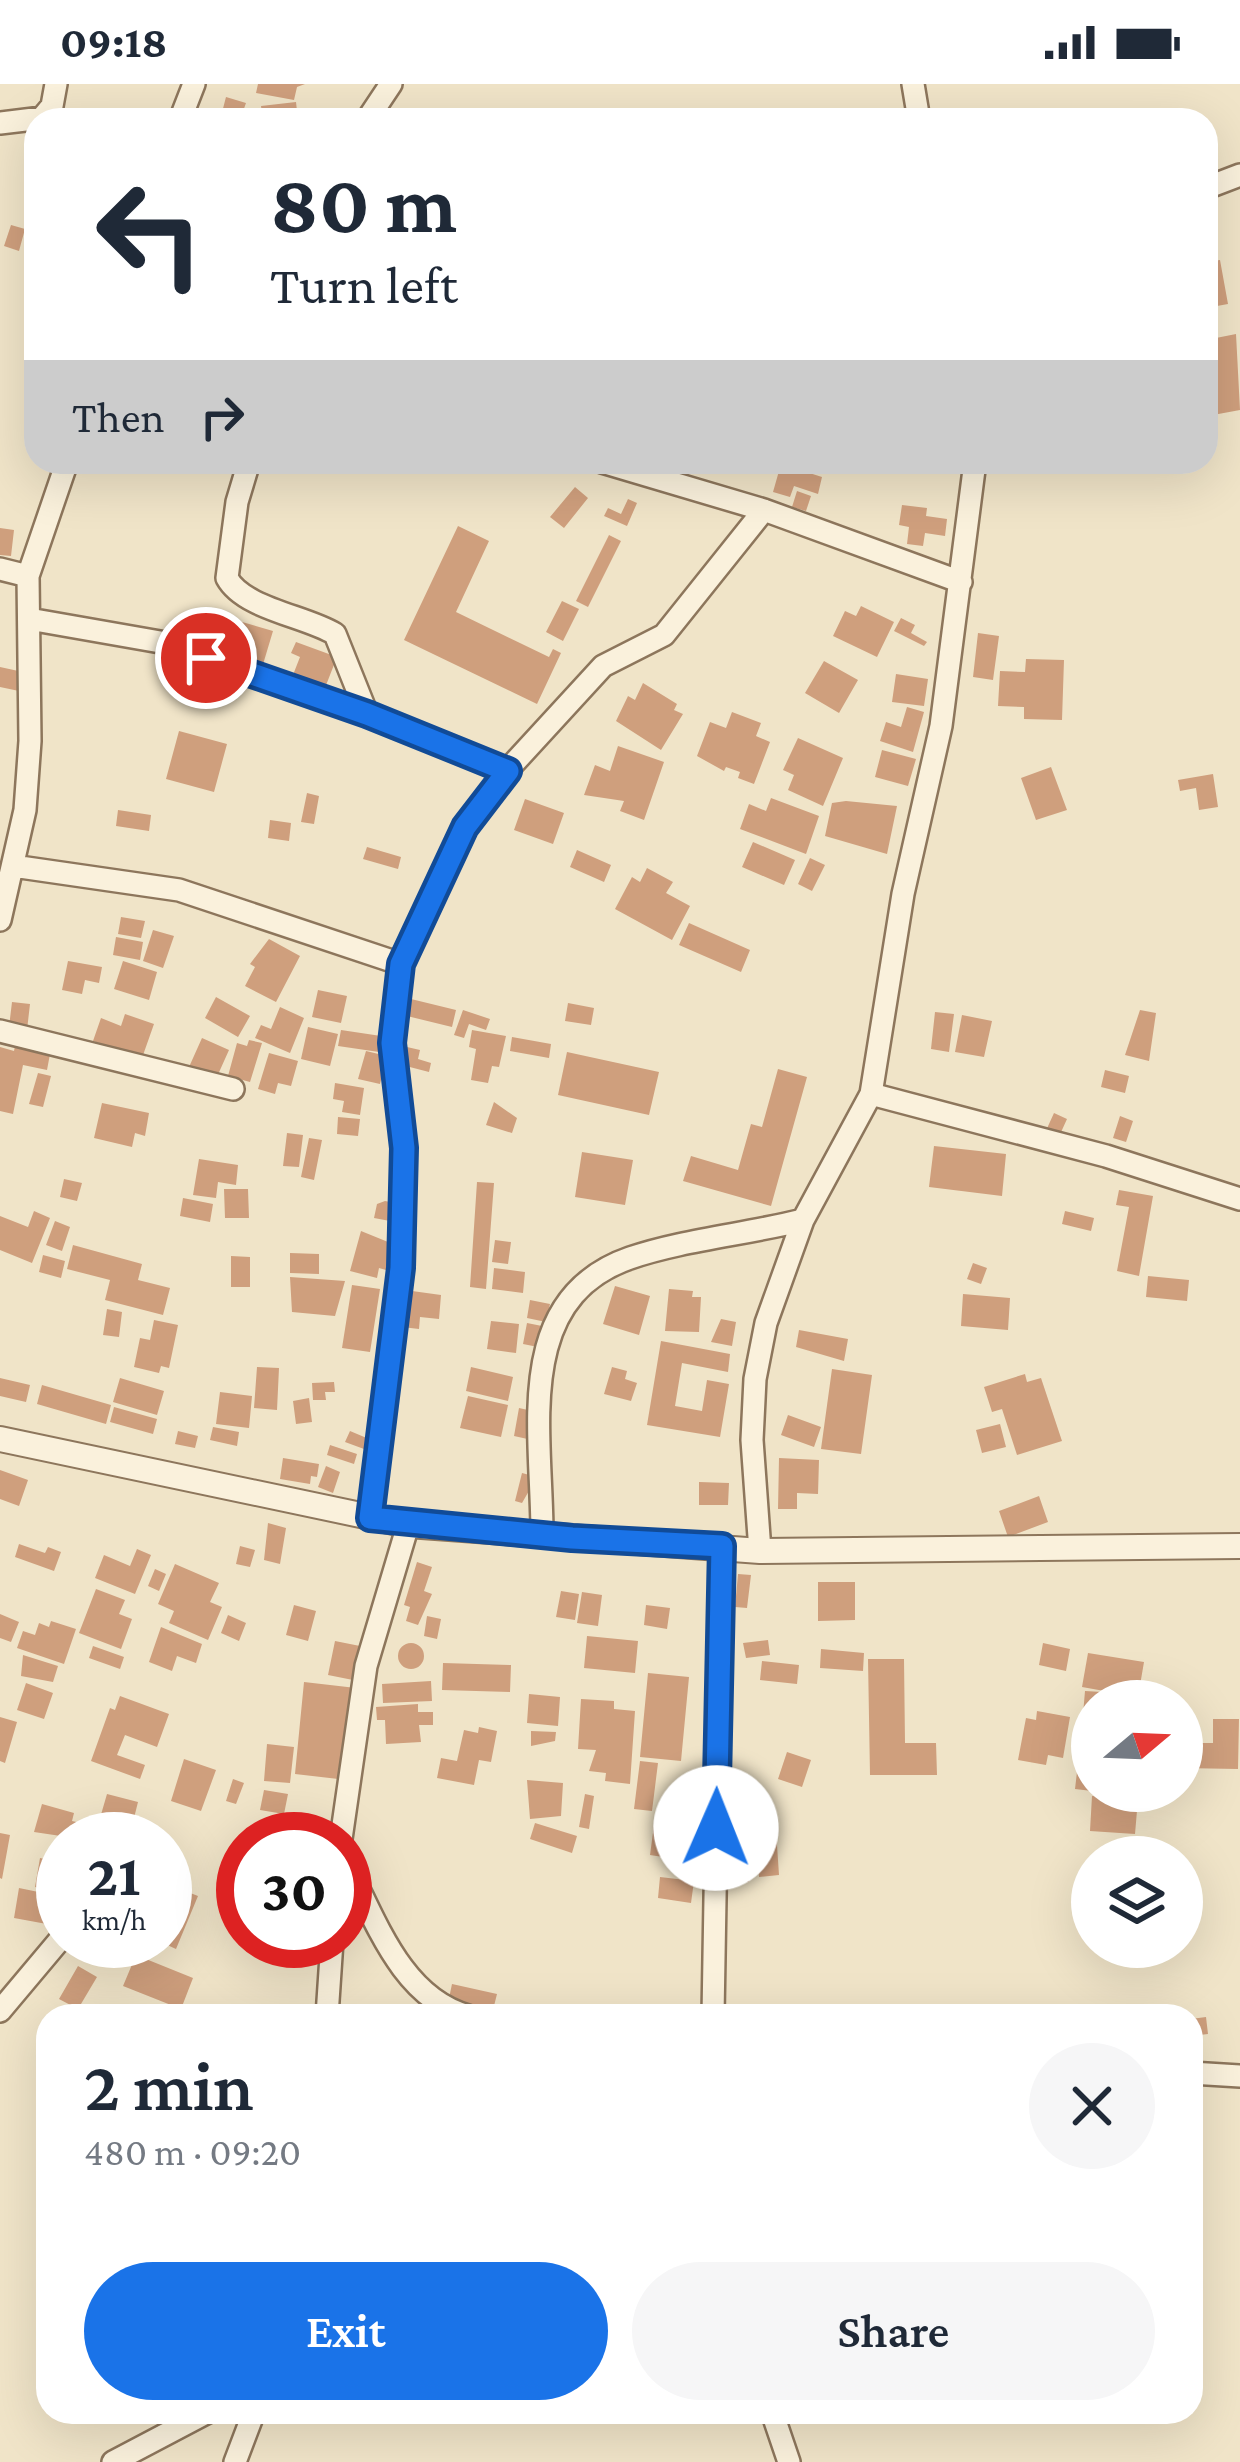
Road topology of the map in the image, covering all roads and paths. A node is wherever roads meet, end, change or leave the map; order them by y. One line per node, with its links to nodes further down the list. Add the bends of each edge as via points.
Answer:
1 (63, 474): 7 (street)
2 (244, 474): 10 (street, via 227,578 254,599 335,634)
3 (642, 474): 5 (street)
4 (974, 474): 8 (street)
5 (764, 510): 8 (street); 11 (street, via 664,635 603,666)
6 (0, 569): 7 (street)
7 (28, 576): 9 (street)
8 (961, 582): 17 (street)
9 (29, 619): 10 (street, via 142,636); 12 (street, via 30,741)
10 (367, 714): 11 (street)
11 (508, 771): 14 (street, via 465,827)
12 (13, 866): 13 (street); 14 (street, via 179,890)
13 (0, 920)
14 (401, 964): 21 (street, via 392,1043 404,1148 401,1268)
15 (0, 1031): 16 (street)
16 (233, 1089)
17 (871, 1094): 18 (street); 19 (street)
18 (1240, 1199)
19 (803, 1220): 23 (street, via 632,1257 586,1278 557,1309 542,1358); 26 (street, via 755,1379)
20 (0, 1440): 21 (street)
21 (370, 1518): 22 (street)
22 (408, 1525): 23 (street); 27 (street, via 366,1666)
23 (542, 1534): 24 (street)
24 (722, 1546): 26 (street); 33 (street)
25 (1240, 1546): 26 (street)
26 (760, 1551)
27 (345, 1812)
28 (372, 1913): 32 (street, via 418,1989)
29 (36, 1968): 34 (street)
30 (330, 1968): 31 (street)
31 (327, 2004)
32 (446, 2004)
33 (712, 2004)
34 (0, 2011)
35 (1203, 2074): 36 (street)
36 (1240, 2076)
37 (185, 2424): 40 (street)
38 (249, 2424): 41 (street)
39 (776, 2424): 42 (street)
40 (112, 2462)
41 (235, 2462)
42 (788, 2462)

